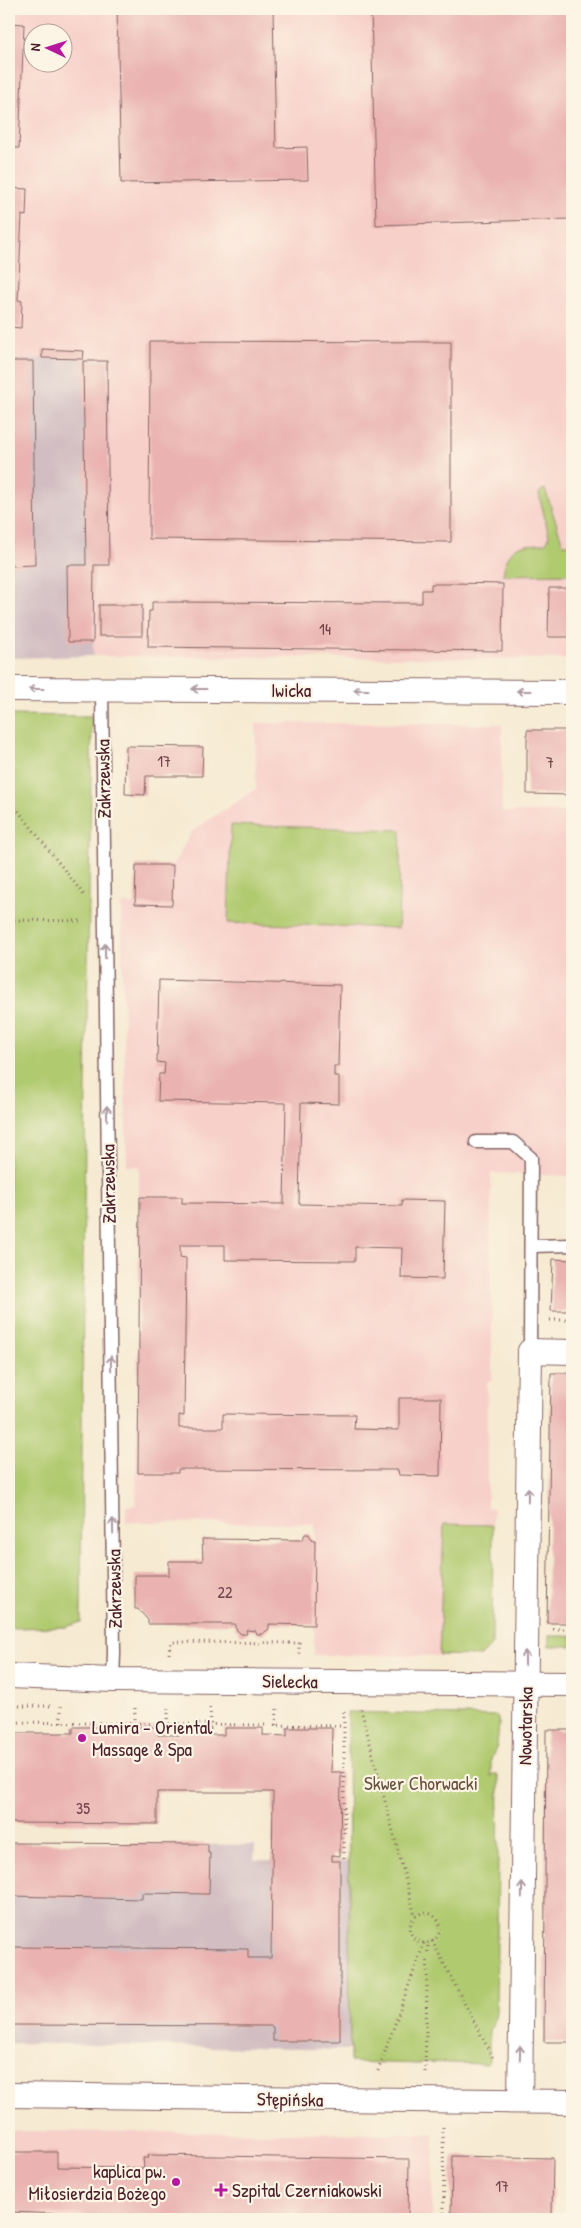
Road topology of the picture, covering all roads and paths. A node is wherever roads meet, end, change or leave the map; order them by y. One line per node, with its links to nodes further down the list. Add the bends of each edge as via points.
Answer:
1 (9, 688): 2 (street, Iwicka, one-way to 1)
2 (102, 688): 3 (street, Iwicka, one-way to 2); 6 (lane, Zakrzewska)
3 (572, 692)
4 (9, 798): 6 (path)
5 (9, 920): 6 (path)
6 (105, 922): 17 (lane, Zakrzewska, one-way to 6)
7 (476, 1142): 9 (lane, via 514,1142 531,1158)
8 (572, 1245): 9 (lane)
9 (531, 1246): 10 (lane)
10 (530, 1351): 11 (street); 18 (street, Nowotarska, one-way to 10)
11 (572, 1352)
12 (553, 1628): 13 (path)
13 (572, 1629)
14 (162, 1654): 15 (path, via 171,1654 170,1642 299,1643 299,1656)
15 (309, 1656)
16 (9, 1676): 17 (street, Sielecka)
17 (113, 1680): 18 (street, Sielecka)
18 (525, 1684): 19 (street, Sielecka); 41 (street, Nowotarska, one-way to 18)
19 (572, 1684)
20 (61, 1706): 28 (path)
21 (135, 1707): 29 (path)
22 (168, 1708): 30 (path)
23 (210, 1708): 31 (path)
24 (277, 1708): 32 (path)
25 (344, 1709): 33 (path)
26 (371, 1709): 35 (path, via 361,1709)
27 (9, 1722): 28 (path)
28 (61, 1722): 29 (path)
29 (134, 1724): 30 (path)
30 (168, 1724): 31 (path)
31 (210, 1724): 32 (path)
32 (276, 1725): 33 (path)
33 (344, 1726): 34 (path)
34 (344, 1858)
35 (415, 1916): 36 (path, via 410,1925 412,1935); 36 (path, via 429,1914 439,1924 438,1934)
36 (428, 1942): 37 (path, via 493,2059); 38 (path); 39 (path)
37 (499, 2062)
38 (378, 2071)
39 (425, 2072)
40 (9, 2095): 41 (street, Stępińska)
41 (520, 2101): 42 (street, Stępińska)
42 (572, 2102)
43 (443, 2127): 44 (path)
44 (444, 2219)

